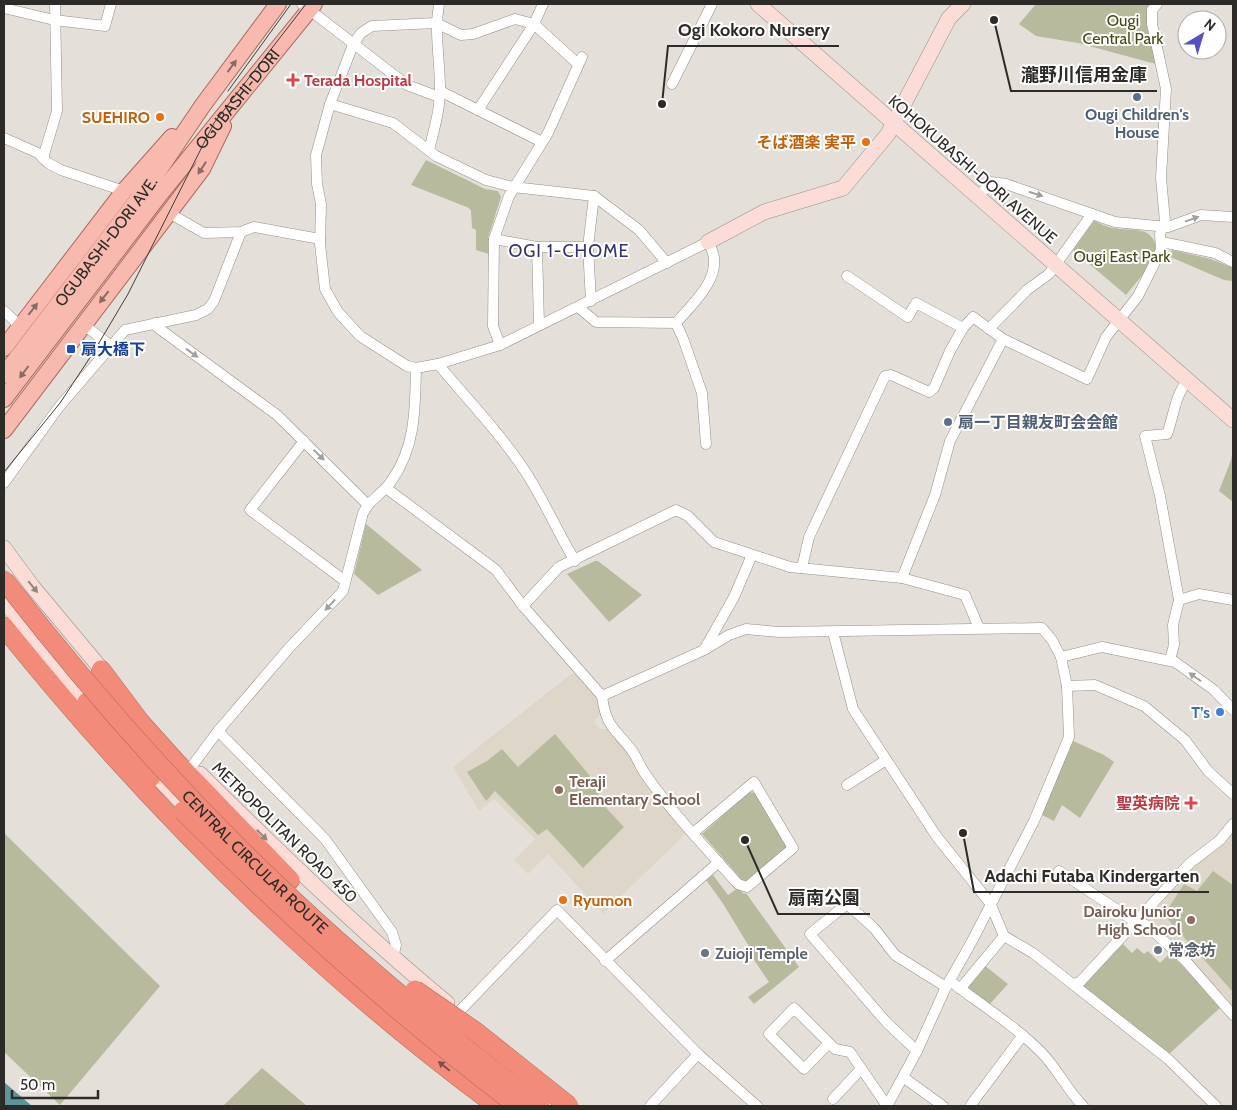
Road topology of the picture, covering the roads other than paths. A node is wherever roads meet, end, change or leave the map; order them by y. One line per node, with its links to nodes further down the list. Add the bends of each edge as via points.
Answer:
1 (55, 4): 12 (street)
2 (111, 4): 12 (street, via 105,26)
3 (278, 4): 19 (main road, OGUBASHI-DORI, one-way to 3)
4 (440, 4): 13 (street)
5 (544, 4): 14 (street)
6 (712, 4): 16 (street)
7 (758, 4): 22 (main road, KOHOKUBASHI-DORI AVENUE)
8 (963, 4): 22 (main road, via 949,18)
9 (1157, 4): 35 (street, via 1152,10 1152,24 1166,88 1161,178)
10 (308, 6): 15 (street); 20 (main road, OGUBASHI-DORI)
11 (4, 8): 12 (street)
12 (54, 20): 26 (street, via 57,111)
13 (436, 23): 14 (street, via 461,35 515,19); 15 (street, via 372,26); 17 (street)
14 (534, 24): 21 (street); 24 (street, via 580,60)
15 (353, 45): 17 (street, via 407,85); 18 (street)
16 (672, 84)
17 (439, 94): 21 (street); 25 (street)
18 (330, 104): 25 (street, via 393,123); 37 (street, via 316,155)
19 (203, 105): 28 (main road, OGUBASHI-DORI AVE.); 29 (main road)
20 (231, 108): 28 (main road, OGUBASHI-DORI); 32 (main road, one-way to 32, via 202,168)
21 (478, 110): 24 (street)
22 (895, 122): 31 (main road, KOHOKUBASHI-DORI AVENUE); 39 (main road, via 843,188 764,212)
23 (4, 138): 26 (street)
24 (542, 142): 27 (street)
25 (429, 150): 27 (street, via 486,180)
26 (43, 158): 29 (street, via 61,170)
27 (513, 187): 30 (street); 38 (street)
28 (154, 190): 63 (main road, OGUBASHI-DORI AVE.); 65 (main road, OGUBASHI-DORI AVE., one-way to 65)
29 (124, 191): 49 (main road, one-way to 29)
30 (594, 196): 42 (street); 44 (street, via 639,230)
31 (978, 197): 33 (street, one-way to 33, via 991,182 1006,184); 45 (main road, KOHOKUBASHI-DORI AVENUE)
32 (169, 213): 36 (street, via 204,233); 53 (main road, one-way to 53)
33 (1092, 214): 35 (street, via 1115,222); 45 (street)
34 (1233, 217): 35 (street, one-way to 34, via 1201,215)
35 (1163, 227): 40 (street, via 1160,234)
36 (242, 232): 37 (street, via 254,227); 51 (street, via 208,309 196,315)
37 (320, 239): 62 (street, via 325,289 338,312 360,336 407,366)
38 (494, 239): 41 (street); 58 (street, via 493,326)
39 (708, 242): 44 (street); 52 (street, via 714,251 714,269 706,289)
40 (1162, 242): 43 (street, via 1215,253); 50 (street, via 1162,250 1148,279)
41 (537, 247): 42 (street); 54 (street)
42 (588, 247): 47 (street)
43 (1233, 262)
44 (667, 263): 47 (street)
45 (1056, 265): 50 (main road, KOHOKUBASHI-DORI AVENUE); 56 (street, via 1044,280 1027,290)
46 (847, 276): 55 (street, via 908,316 916,303)
47 (591, 301): 48 (street)
48 (578, 307): 52 (street, via 596,322); 54 (street)
49 (9, 319): 60 (main road)
50 (1119, 319): 57 (street, via 1106,336 1087,379); 64 (main road, KOHOKUBASHI-DORI AVENUE)
51 (155, 323): 59 (street, via 125,330); 68 (street, one-way to 68, via 277,415)
52 (676, 323): 69 (street, via 702,394)
53 (83, 324): 59 (street); 67 (main road)
54 (539, 325): 58 (street)
55 (963, 328): 56 (street, via 973,317); 76 (street, via 934,388 929,392 891,375 885,376 809,538)
56 (989, 329): 57 (street)
57 (1002, 339): 77 (street, via 950,441 935,495)
58 (500, 345): 61 (street)
59 (111, 346): 70 (street, via 59,407)
60 (4, 348)
61 (438, 364): 62 (street); 75 (street, via 523,468)
62 (416, 368): 71 (street, via 415,424 406,456)
63 (4, 375)
64 (1188, 380): 66 (main road, KOHOKUBASHI-DORI AVENUE); 81 (street, via 1179,391 1167,434 1145,436 1160,496)
65 (4, 399)
66 (1233, 420)
67 (4, 430)
68 (304, 441): 72 (street, one-way to 72); 79 (street, via 250,510)
69 (706, 444)
70 (4, 484)
71 (386, 488): 72 (street); 83 (street, via 496,570)
72 (368, 505): 79 (street, via 362,513)
73 (4, 548): 91 (main road, METROPOLITAN ROAD 450, one-way to 91)
74 (752, 555): 75 (street, via 714,542 688,516 676,510); 76 (street); 88 (street, via 734,597)
75 (575, 561): 83 (street, via 559,566)
76 (802, 568): 77 (street)
77 (902, 578): 86 (street, via 965,595)
78 (4, 580): 128 (highway, CENTRAL CIRCULAR ROUTE, bridge, via 96,694 237,846 375,971)
79 (345, 581): 96 (street, one-way to 96, via 343,591)
80 (4, 600): 94 (main road)
81 (1179, 600): 82 (street, via 1199,594); 90 (street)
82 (1233, 600)
83 (522, 606): 93 (street)
84 (4, 615): 97 (main road)
85 (4, 627): 125 (highway, CENTRAL CIRCULAR ROUTE, one-way to 85, via 403,1032 257,902 123,765)
86 (979, 628): 87 (street); 89 (street, via 1042,628)
87 (833, 632): 88 (street, via 746,629); 98 (street, via 853,709)
88 (704, 650): 93 (street)
89 (1061, 656): 90 (street, via 1102,647); 92 (street)
90 (1170, 660): 95 (street, one-way to 90, via 1214,690)
91 (101, 670): 99 (main road, METROPOLITAN ROAD 450); 129 (highway, bridge, via 140,722 290,880 429,1001 476,1032)
92 (1067, 686): 101 (street, via 1095,685 1144,706 1185,740 1208,771); 107 (street, via 1069,737 1034,821)
93 (602, 696): 104 (street, via 608,723 627,743 643,771)
94 (87, 702): 102 (highway); 117 (main road, via 186,807 276,895)
95 (1233, 709)
96 (218, 731): 99 (street); 110 (street, via 325,839 392,932 396,945)
97 (121, 754): 102 (highway); 117 (main road, via 268,903 361,986 411,1024)
98 (886, 760): 100 (street); 107 (street, via 937,837)
99 (192, 766): 110 (main road, METROPOLITAN ROAD 450, one-way to 110, via 302,875)
100 (847, 785)
101 (1233, 794)
102 (178, 806): 126 (highway, bridge, via 364,982)
103 (1233, 824): 108 (street, via 1220,840 1190,863)
104 (693, 833): 105 (street); 105 (street, via 754,782 793,848 747,887 738,884)
105 (719, 862): 111 (street)
106 (1059, 871): 108 (street)
107 (990, 903): 109 (street); 112 (street)
108 (1138, 921): 113 (street, via 1080,982); 116 (street, via 1183,958)
109 (1004, 936): 113 (street, via 1033,953); 114 (street)
110 (393, 958): 115 (main road, METROPOLITAN ROAD 450)
111 (605, 961): 115 (street, via 557,910); 121 (street)
112 (948, 984): 114 (street); 120 (street); 120 (street, via 895,955 874,928 847,904 810,934 887,1023)
113 (1073, 984): 137 (street, via 1168,1059)
114 (960, 989): 118 (street)
115 (458, 1012): 117 (street); 130 (main road, METROPOLITAN ROAD 450)
116 (1233, 1015)
117 (438, 1035): 127 (main road)
118 (1023, 1035): 135 (street); 136 (street, via 1043,1054)
119 (828, 1044): 119 (street, via 804,1068 769,1034 794,1008); 122 (street, via 850,1052)
120 (917, 1051): 123 (street)
121 (698, 1054): 131 (street); 132 (street)
122 (861, 1069): 124 (street); 133 (street)
123 (903, 1077): 133 (street); 134 (street)
124 (833, 1099)
125 (497, 1106)
126 (518, 1106)
127 (529, 1106)
128 (540, 1106)
129 (569, 1106)
130 (577, 1106)
131 (650, 1106)
132 (757, 1106)
133 (887, 1106)
134 (944, 1106)
135 (970, 1106)
136 (1083, 1106)
137 (1216, 1106)

